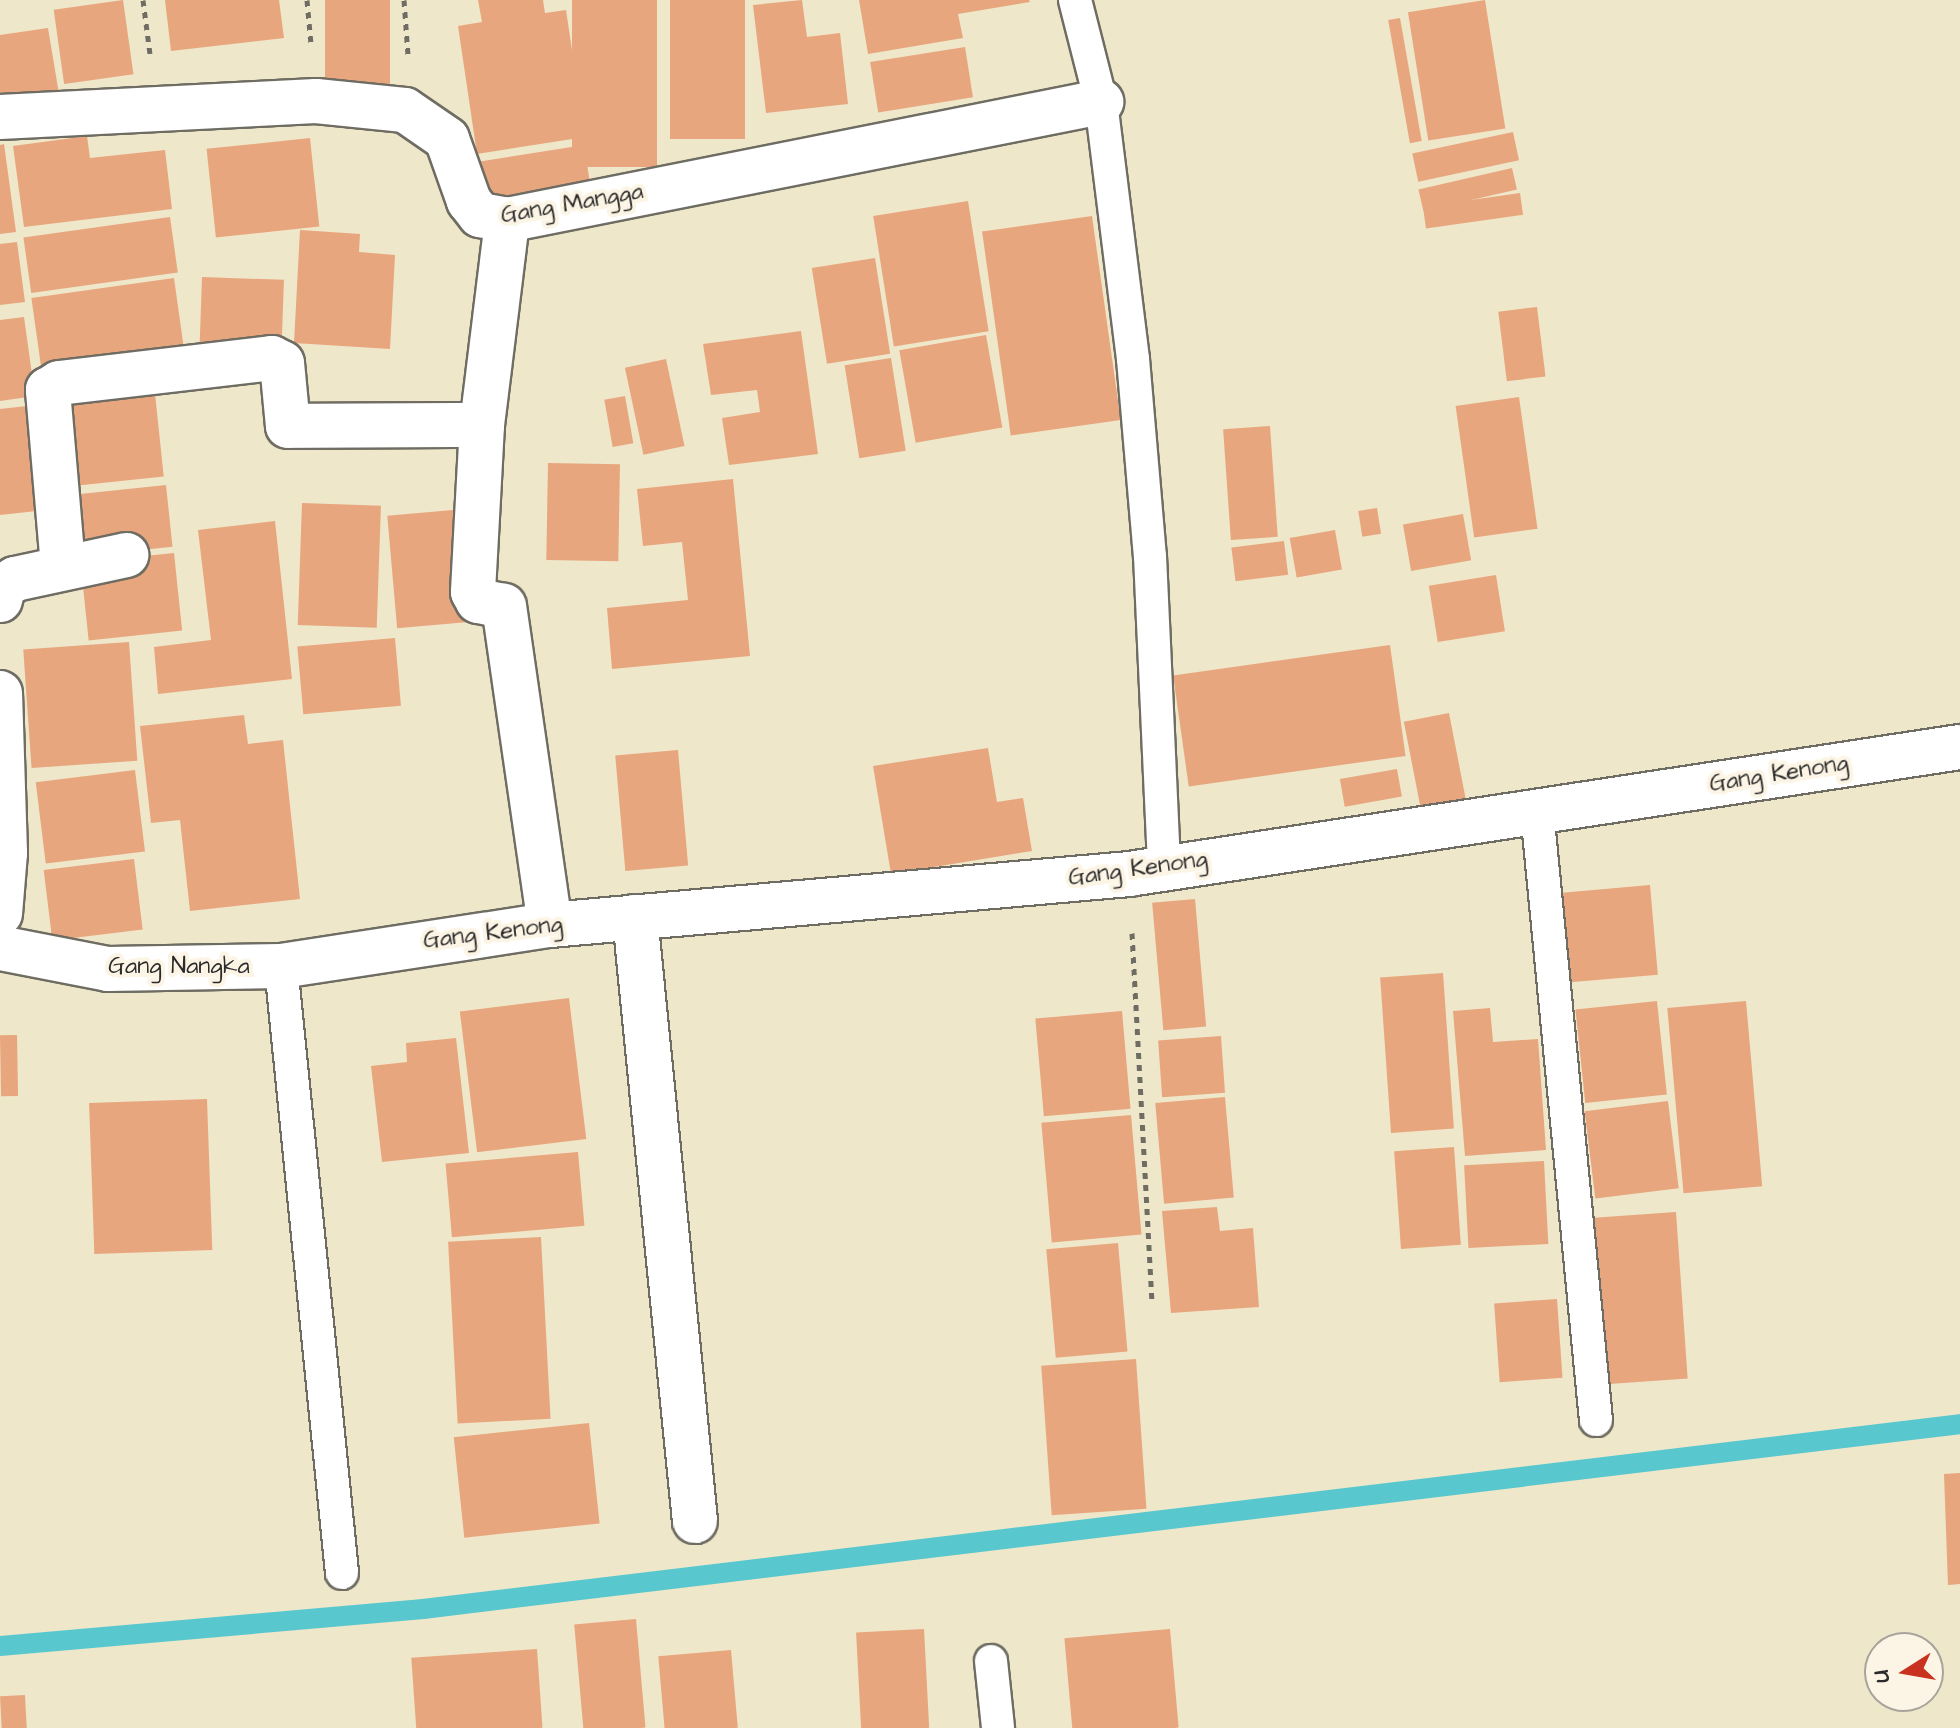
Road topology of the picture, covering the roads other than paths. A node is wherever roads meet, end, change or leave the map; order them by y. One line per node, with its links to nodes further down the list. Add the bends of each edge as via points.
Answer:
1 (1075, 0): 2 (lane)
2 (1101, 102): 4 (street, Gang Mangga); 12 (lane, via 1133,359 1150,556)
3 (0, 117): 4 (street, Gang Mangga, via 316,101 405,110 447,139 469,201 480,215)
4 (507, 220): 5 (street)
5 (482, 425): 7 (street, via 288,426 282,363 272,358 59,383 48,390); 15 (street, via 473,592 478,601 504,606)
6 (126, 555): 7 (street)
7 (63, 566): 8 (street, via 15,579 3,587)
8 (0, 600)
9 (0, 693): 13 (street, via 5,853)
10 (1960, 747): 11 (street, Gang Kenong)
11 (1537, 811): 12 (street, Gang Kenong); 18 (lane)
12 (1147, 870): 14 (street, Gang Kenong)
13 (0, 914)
14 (635, 917): 15 (street, Gang Kenong); 19 (street)
15 (550, 925): 17 (street, Gang Kenong)
16 (0, 948): 17 (street, Gang Nangka, via 108,969)
17 (296, 962): 20 (lane)
18 (1596, 1420)
19 (695, 1521)
20 (342, 1573)
21 (991, 1661): 22 (lane)
22 (998, 1728)

